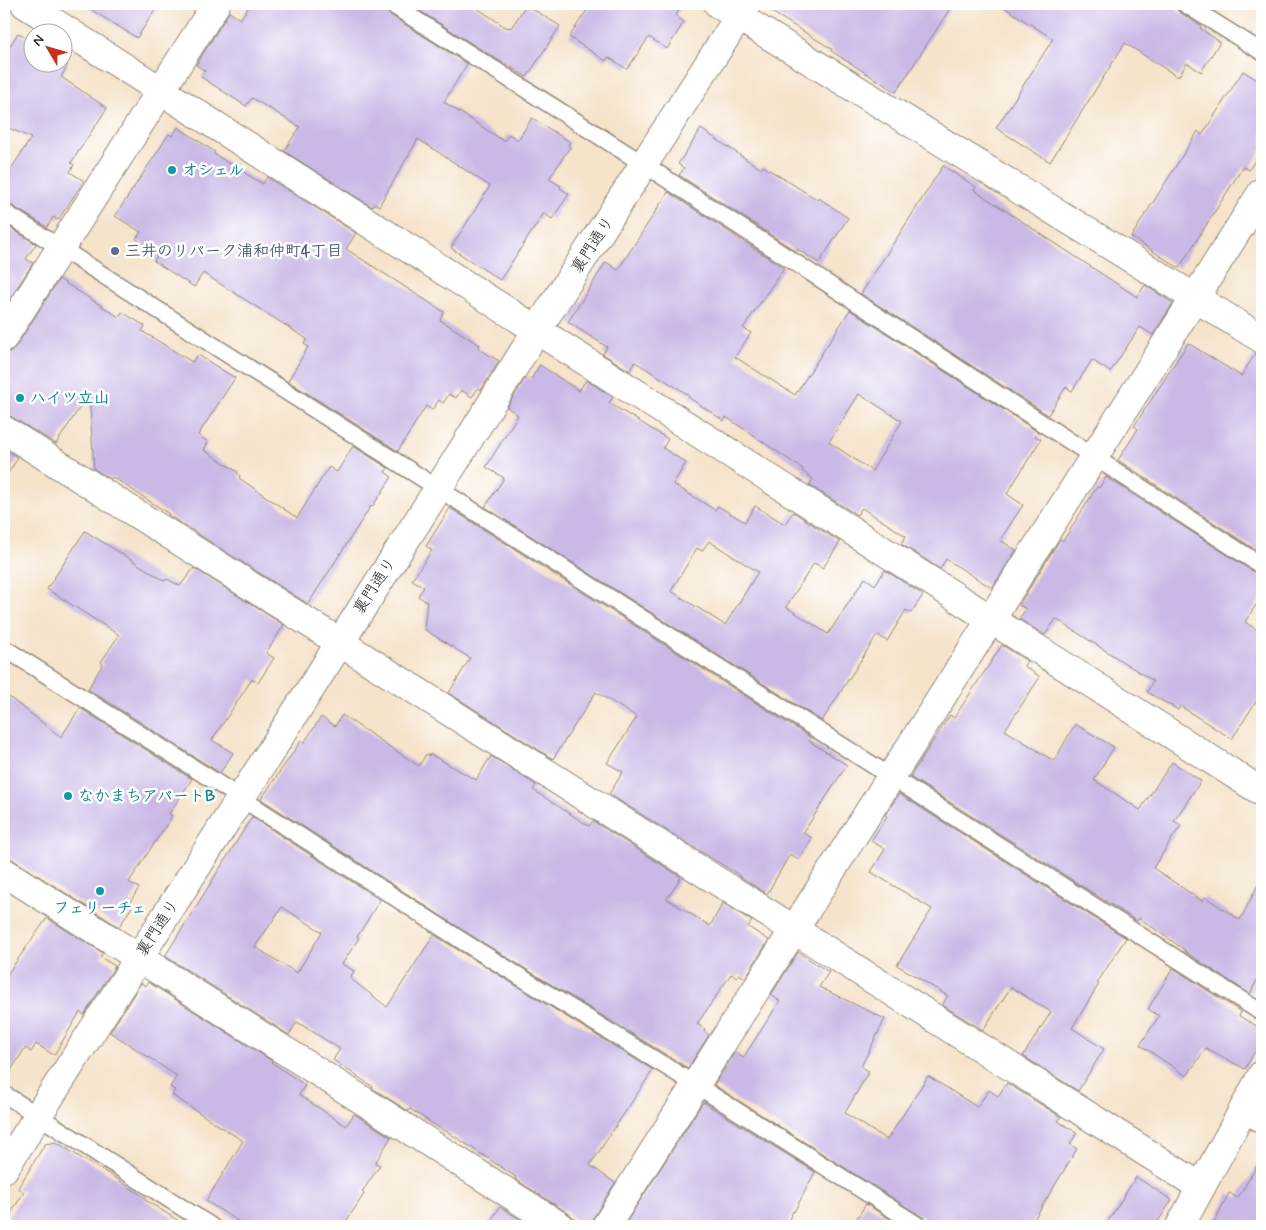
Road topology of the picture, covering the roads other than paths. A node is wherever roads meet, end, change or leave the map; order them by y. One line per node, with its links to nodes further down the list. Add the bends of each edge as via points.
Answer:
1 (25, 4): 7 (street)
2 (216, 4): 7 (street)
3 (391, 4): 8 (lane)
4 (1185, 4): 6 (lane)
5 (735, 8): 8 (street, 裏門通り); 12 (street)
6 (1262, 52)
7 (161, 90): 11 (street); 13 (street)
8 (645, 165): 13 (street, 裏門通り); 17 (lane)
9 (1262, 192): 12 (street)
10 (4, 212): 11 (lane)
11 (60, 248): 14 (street); 18 (lane)
12 (1196, 297): 15 (street); 17 (street)
13 (537, 330): 18 (street, 裏門通り); 20 (street)
14 (4, 337)
15 (1262, 339)
16 (4, 430): 21 (street)
17 (1094, 457): 19 (lane); 20 (street)
18 (438, 489): 21 (street, 裏門通り); 23 (lane)
19 (1262, 566)
20 (991, 620): 23 (street); 24 (street)
21 (340, 642): 25 (street, 裏門通り); 27 (street)
22 (4, 648): 25 (lane)
23 (892, 777): 27 (street); 29 (lane)
24 (1262, 792)
25 (241, 798): 28 (street, 裏門通り); 31 (lane, via 466,944)
26 (4, 872): 28 (street)
27 (794, 930): 31 (street); 36 (street)
28 (138, 958): 33 (street, 裏門通り); 38 (street)
29 (1262, 1013)
30 (1262, 1075): 34 (street)
31 (696, 1085): 39 (street); 40 (lane)
32 (4, 1094): 33 (lane)
33 (38, 1115): 35 (street, 裏門通り); 37 (lane)
34 (1252, 1119): 36 (street)
35 (4, 1169)
36 (1202, 1187): 41 (street)
37 (211, 1226)
38 (560, 1226)
39 (606, 1226)
40 (918, 1226)
41 (1180, 1226)

